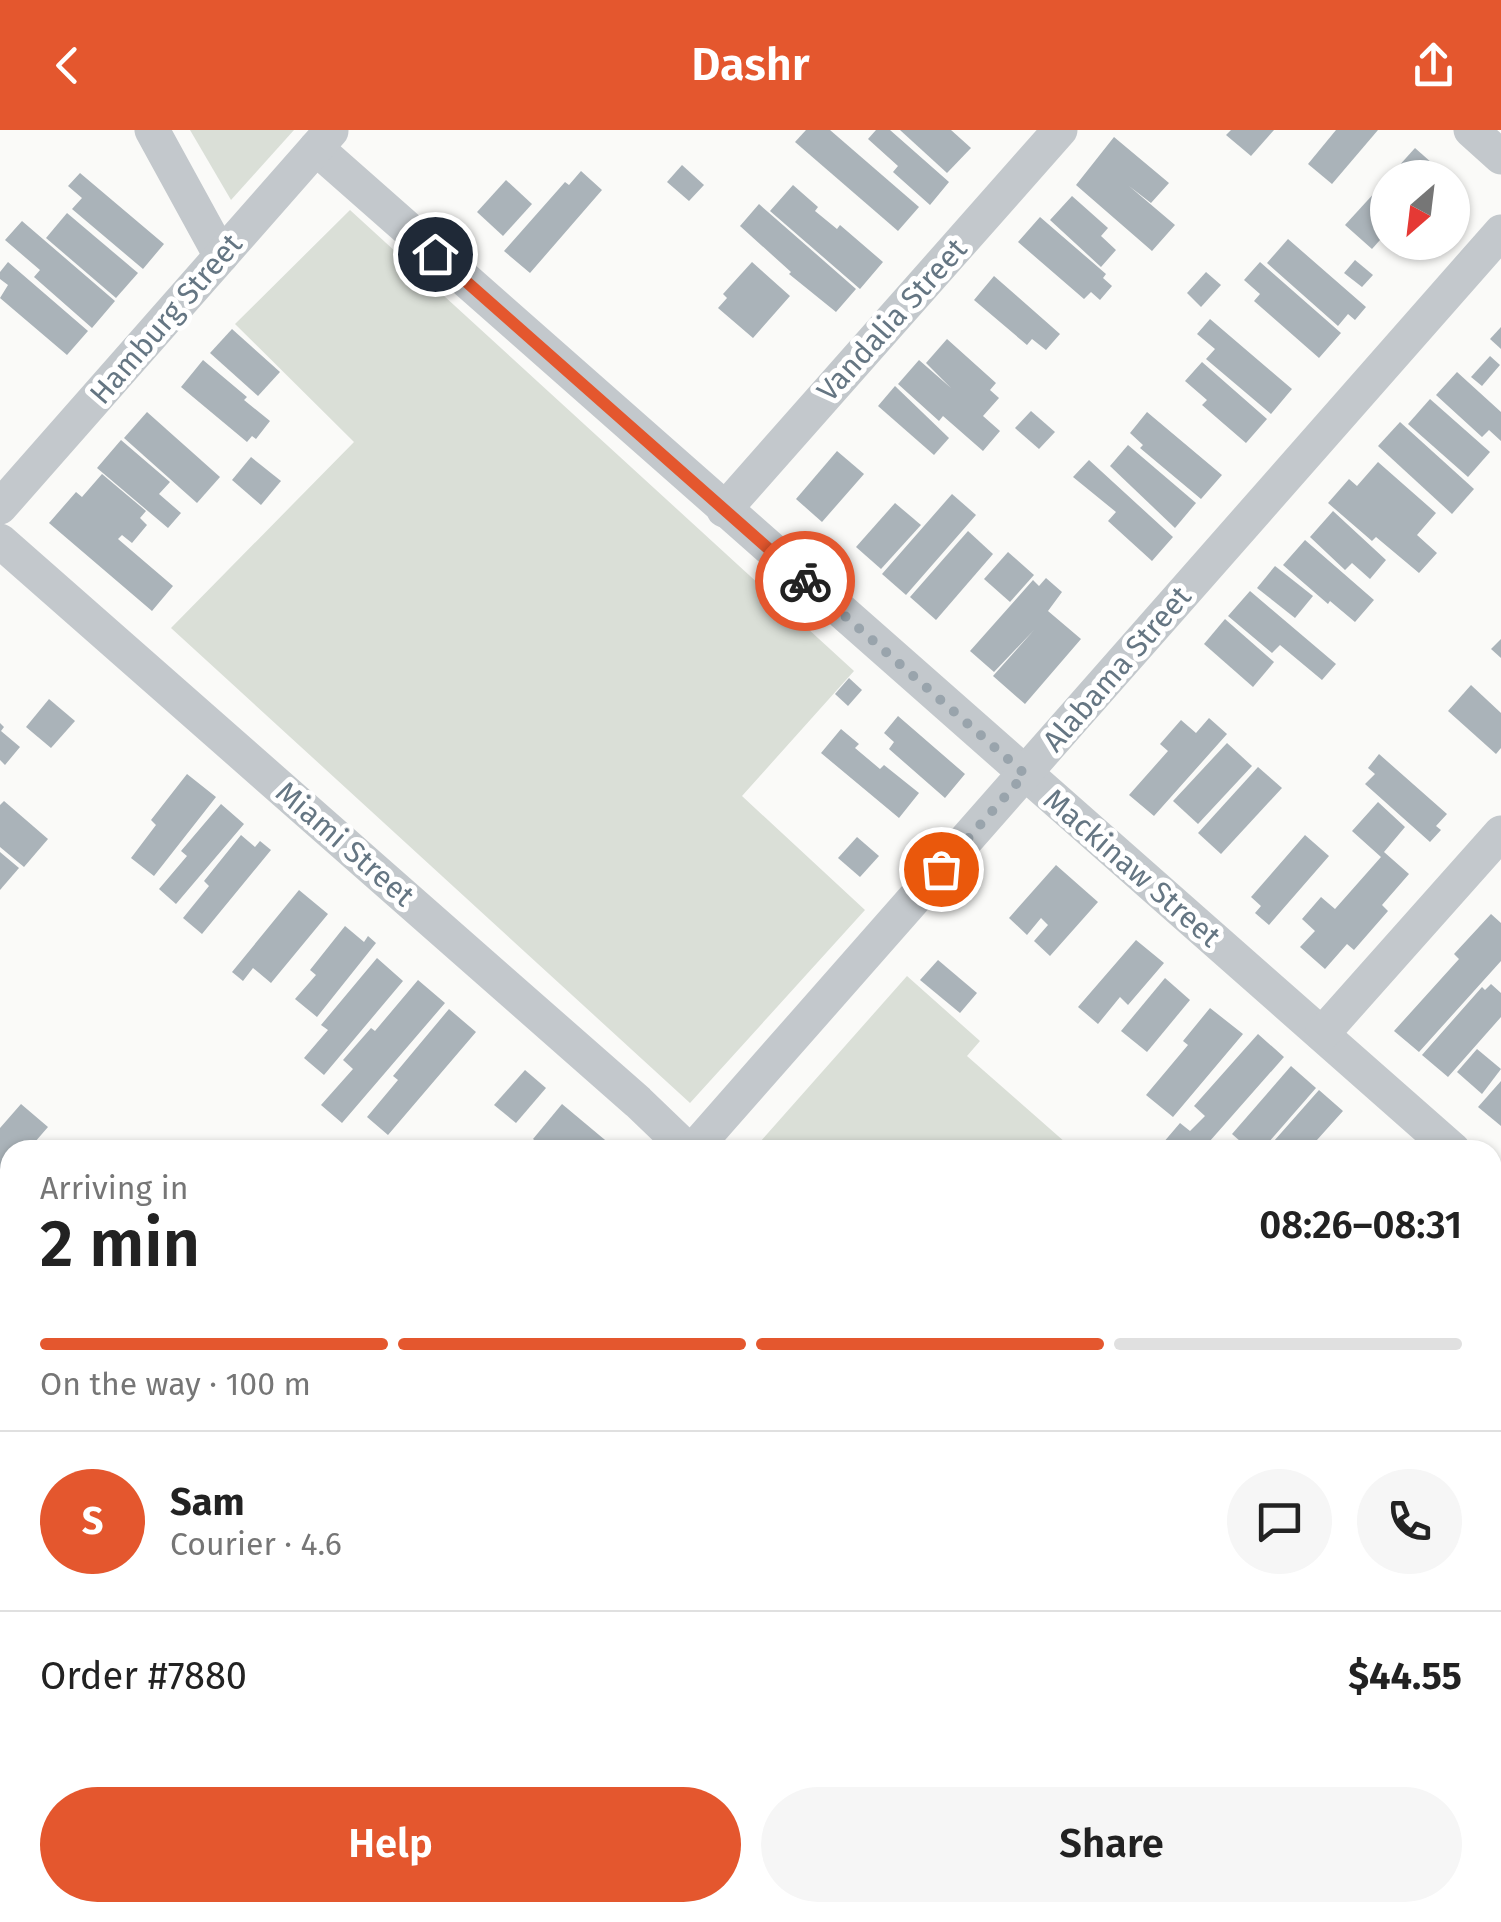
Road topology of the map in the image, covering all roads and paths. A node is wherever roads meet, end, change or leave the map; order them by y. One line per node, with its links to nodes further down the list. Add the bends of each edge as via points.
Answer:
1 (152, 130): 7 (street)
2 (1060, 130): 9 (street, Vandalia Street)
3 (1471, 130): 5 (street)
4 (324, 139): 7 (street, Hamburg Street); 9 (street, Mackinaw Street)
5 (1501, 157)
6 (1501, 232): 11 (street, Alabama Street)
7 (221, 256): 8 (street, Hamburg Street)
8 (0, 507)
9 (724, 510): 11 (street, Mackinaw Street)
10 (0, 541): 14 (street, Miami Street)
11 (1025, 774): 13 (street, Mackinaw Street); 15 (street, Alabama Street)
12 (1501, 833): 13 (street)
13 (1322, 1034): 16 (street, Mackinaw Street)
14 (680, 1140)
15 (700, 1140)
16 (1442, 1140)

